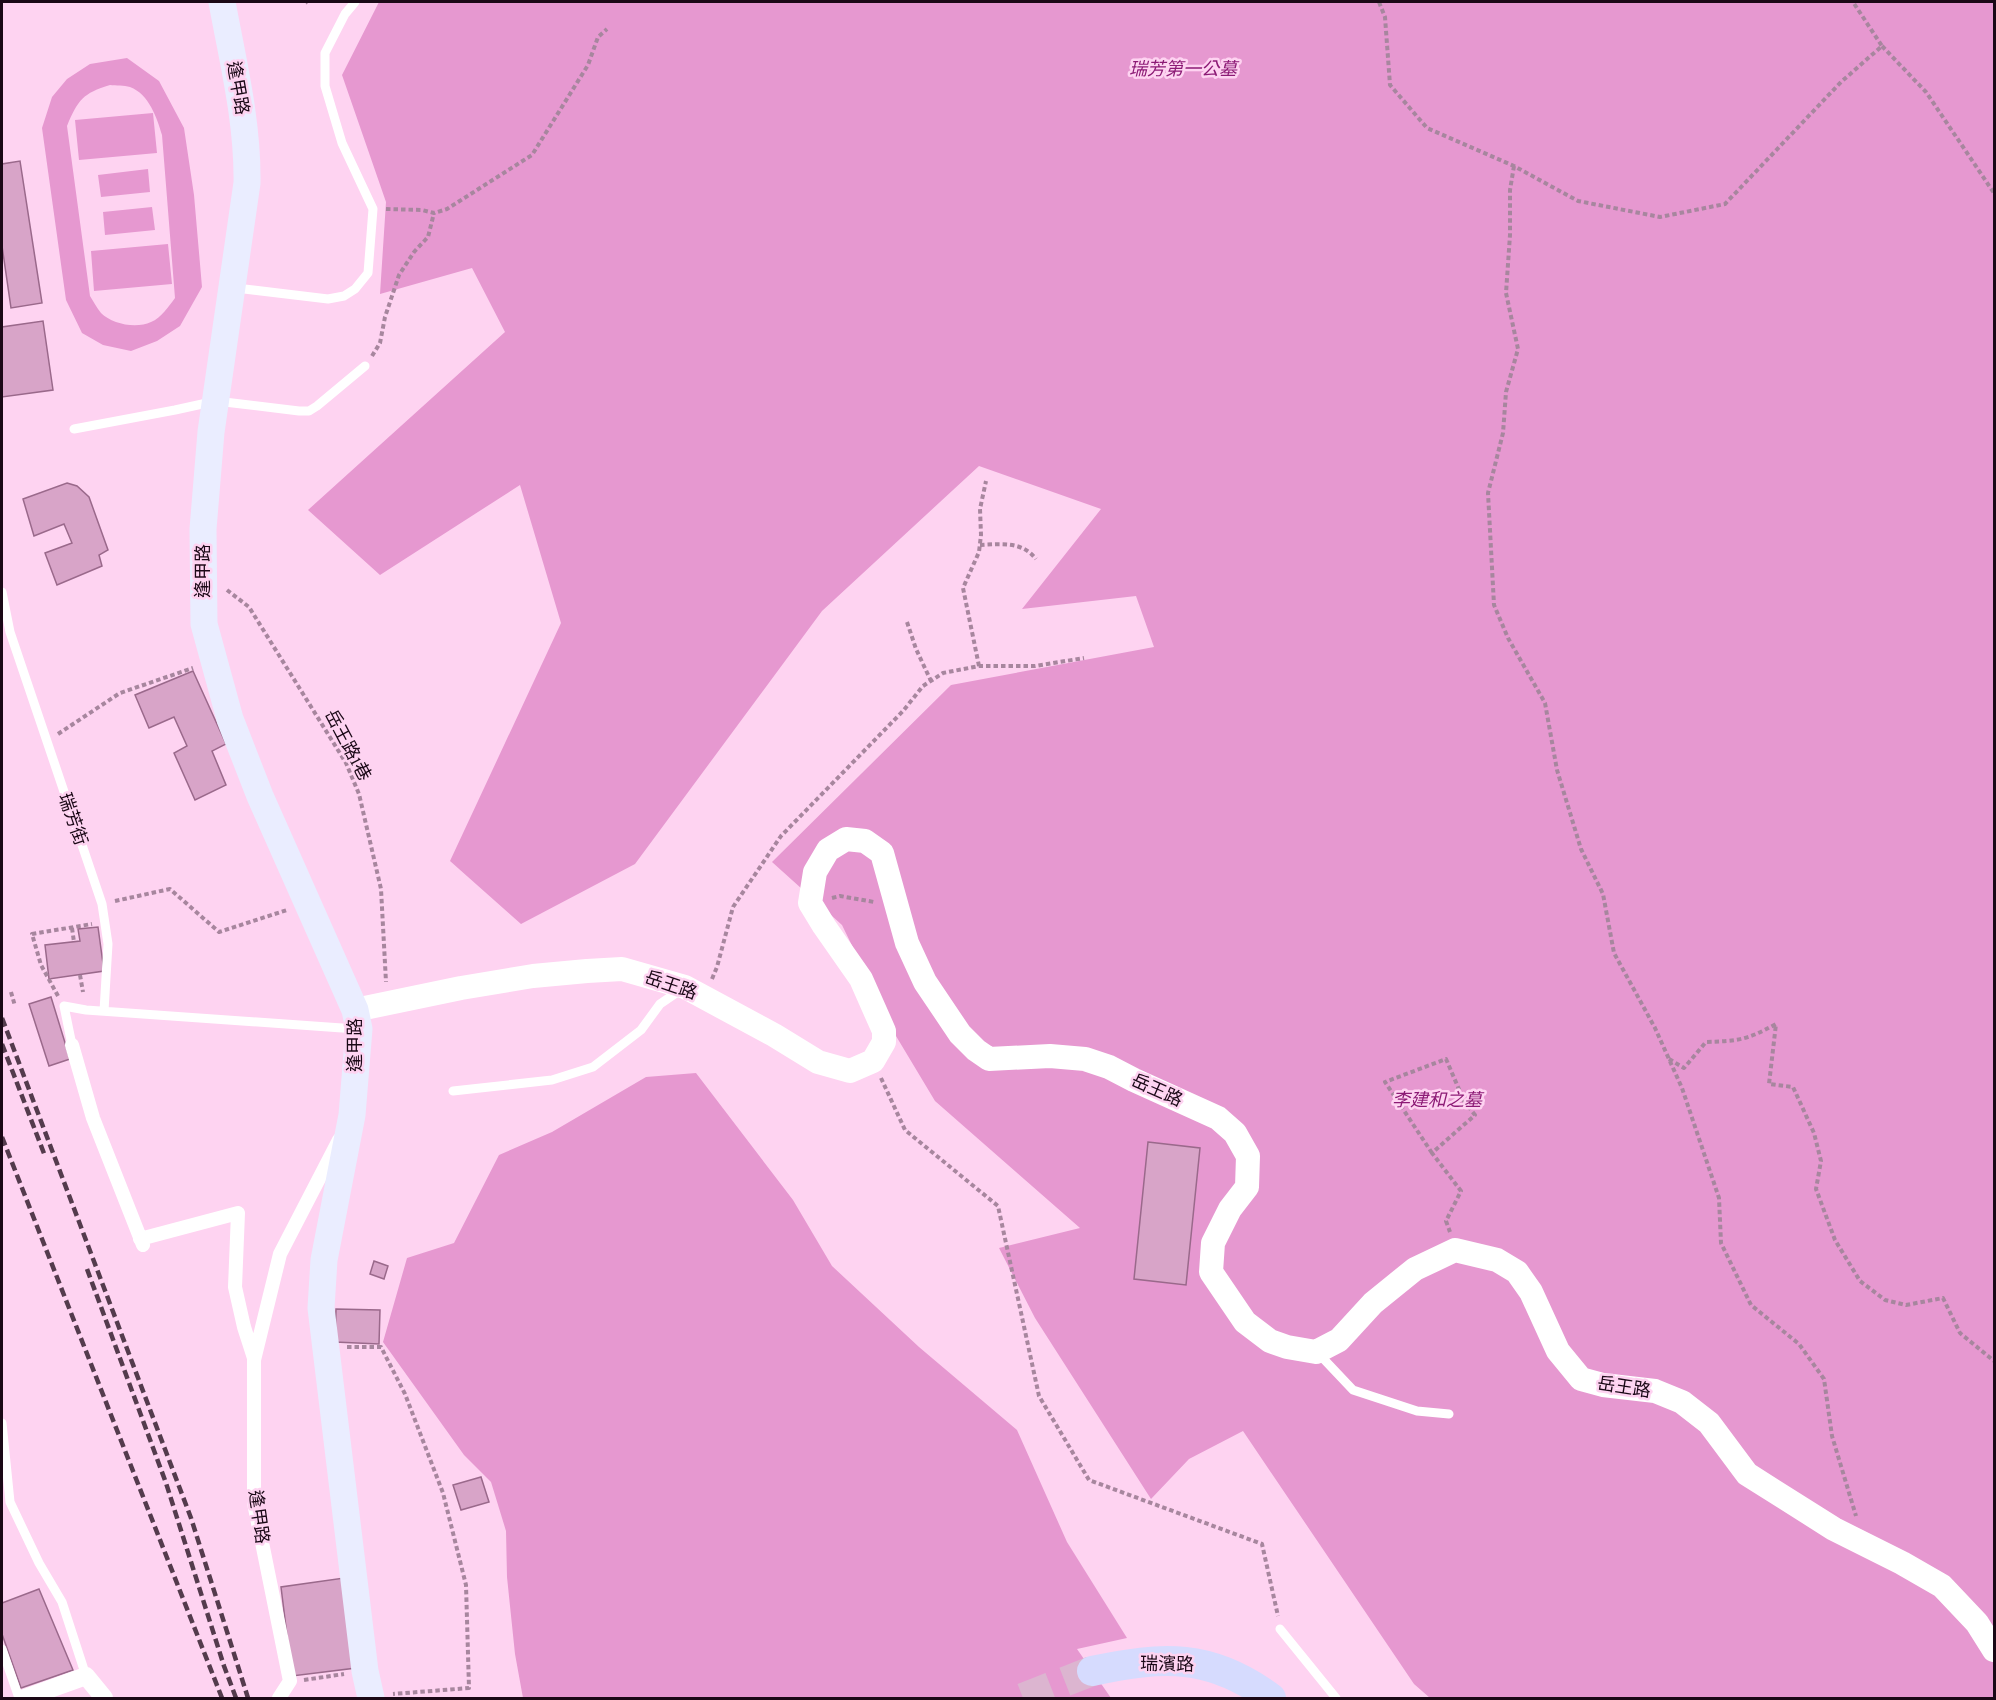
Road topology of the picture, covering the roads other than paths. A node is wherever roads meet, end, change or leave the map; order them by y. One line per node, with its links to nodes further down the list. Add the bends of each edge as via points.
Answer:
1 (222, 2): 3 (main road, 逢甲路, via 248,156)
2 (356, 2): 3 (lane, via 345,14 325,53 325,86 342,143 373,209 368,273 355,289 328,299)
3 (233, 288): 5 (main road, 逢甲路)
4 (365, 366): 5 (lane, via 309,411)
5 (216, 400): 6 (lane); 12 (main road, 逢甲路, via 203,529 204,624 230,719)
6 (74, 429)
7 (2, 592): 9 (lane, 瑞芳街)
8 (2, 618): 9 (lane, 瑞芳街)
9 (10, 632): 11 (lane, 瑞芳街, via 102,904 108,944)
10 (694, 992): 12 (street, 岳王路, via 622,969 586,970 386,1002); 14 (lane, via 660,1004 641,1030 593,1067 552,1080); 16 (street, 岳王路, via 818,1062 850,1071 873,1061 884,1042 884,1031 861,980 810,903 816,872 828,850 846,839 865,841 882,853 907,944 925,982 960,1034 976,1050 990,1059 1085,1059 1218,1118 1235,1133 1248,1156 1247,1186 1213,1243 1211,1272 1245,1322 1270,1341)
11 (104, 1011): 12 (lane); 13 (lane, via 64,1006)
12 (357, 1020): 15 (main road, 逢甲路)
13 (72, 1045): 17 (street, via 93,1118 141,1242 238,1213 235,1287)
14 (453, 1091)
15 (352, 1115): 17 (street, 逢甲路, via 280,1254); 27 (main road, 逢甲路, via 324,1260 321,1308)
16 (1316, 1352): 18 (lane, via 1353,1390 1417,1411); 24 (street, 岳王路, via 1339,1340 1373,1303 1415,1269 1455,1250 1497,1260 1517,1272 1531,1292 1558,1351 1581,1379 1655,1391 1682,1402 1709,1423 1747,1474 1834,1528 1941,1586 1977,1623)
17 (254, 1360): 31 (street, 逢甲路, via 254,1503 290,1681)
18 (1449, 1414)
19 (2, 1423): 20 (lane)
20 (10, 1502): 21 (lane); 26 (lane, via 62,1602)
21 (2, 1509)
22 (1280, 1629): 33 (lane)
23 (2, 1649): 28 (lane)
24 (1995, 1650)
25 (1092, 1671): 32 (main road, 瑞濱路, via 1156,1660 1196,1662 1237,1676)
26 (86, 1676): 29 (street); 30 (street)
27 (369, 1688)
28 (19, 1698)
29 (25, 1698)
30 (104, 1698)
31 (279, 1698)
32 (1271, 1698)
33 (1336, 1698)

